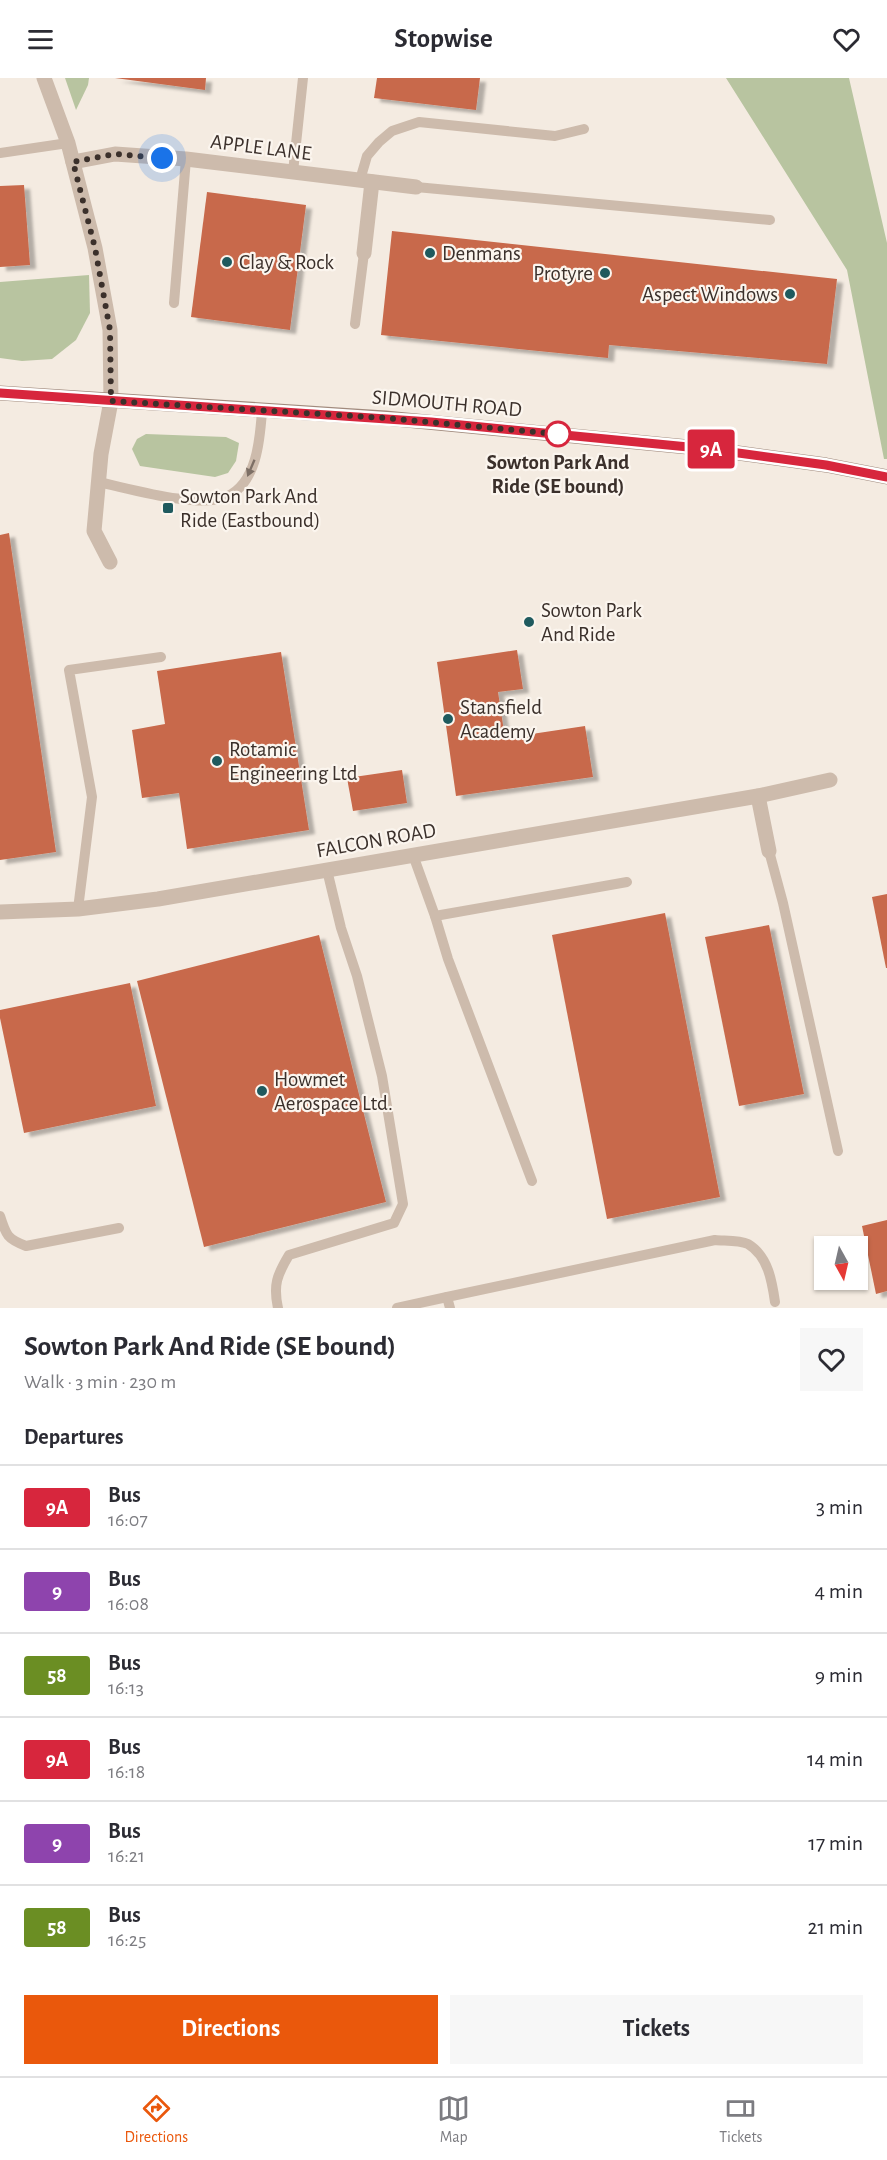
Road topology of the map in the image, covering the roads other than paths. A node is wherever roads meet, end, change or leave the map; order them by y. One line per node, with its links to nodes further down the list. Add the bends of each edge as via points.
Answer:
1 (44, 78): 4 (street)
2 (303, 78): 8 (lane)
3 (584, 129): 9 (lane, via 555,135 419,122 392,131 379,142 367,156)
4 (68, 143): 5 (lane); 7 (street)
5 (0, 153)
6 (186, 159): 7 (street, APPLE LANE, via 115,154); 8 (street, APPLE LANE); 13 (lane)
7 (73, 162): 16 (street, via 110,330)
8 (293, 172): 9 (street, APPLE LANE)
9 (366, 181): 10 (street, APPLE LANE); 12 (street)
10 (416, 187): 11 (lane)
11 (770, 220)
12 (364, 253): 14 (lane)
13 (174, 303)
14 (355, 324)
15 (0, 393): 16 (street, SIDMOUTH ROAD)
16 (111, 401): 17 (street, SIDMOUTH ROAD); 19 (street)
17 (262, 411): 18 (street, SIDMOUTH ROAD, via 385,418 709,449); 19 (lane, one-way to 19, via 260,443 251,469 243,484 227,497 209,501 180,499)
18 (887, 477)
19 (98, 482): 20 (street, via 94,531)
20 (110, 562)
21 (161, 657): 28 (lane, via 69,670 92,797)
22 (830, 780): 23 (street, FALCON ROAD)
23 (758, 796): 24 (street); 25 (street, FALCON ROAD)
24 (769, 851): 31 (lane)
25 (413, 855): 26 (street, FALCON ROAD); 30 (lane)
26 (327, 870): 28 (street, FALCON ROAD); 37 (lane, via 382,1076 403,1204 394,1223 289,1255 274,1289)
27 (627, 882): 30 (lane)
28 (78, 909): 29 (street, FALCON ROAD)
29 (0, 912)
30 (435, 916): 32 (lane)
31 (838, 1151)
32 (532, 1181)
33 (0, 1216): 34 (lane, via 6,1235 26,1246)
34 (119, 1228)
35 (775, 1302): 36 (lane, via 772,1280 761,1255 746,1243 715,1240)
36 (449, 1303): 38 (lane)
37 (278, 1308)
38 (397, 1308)

